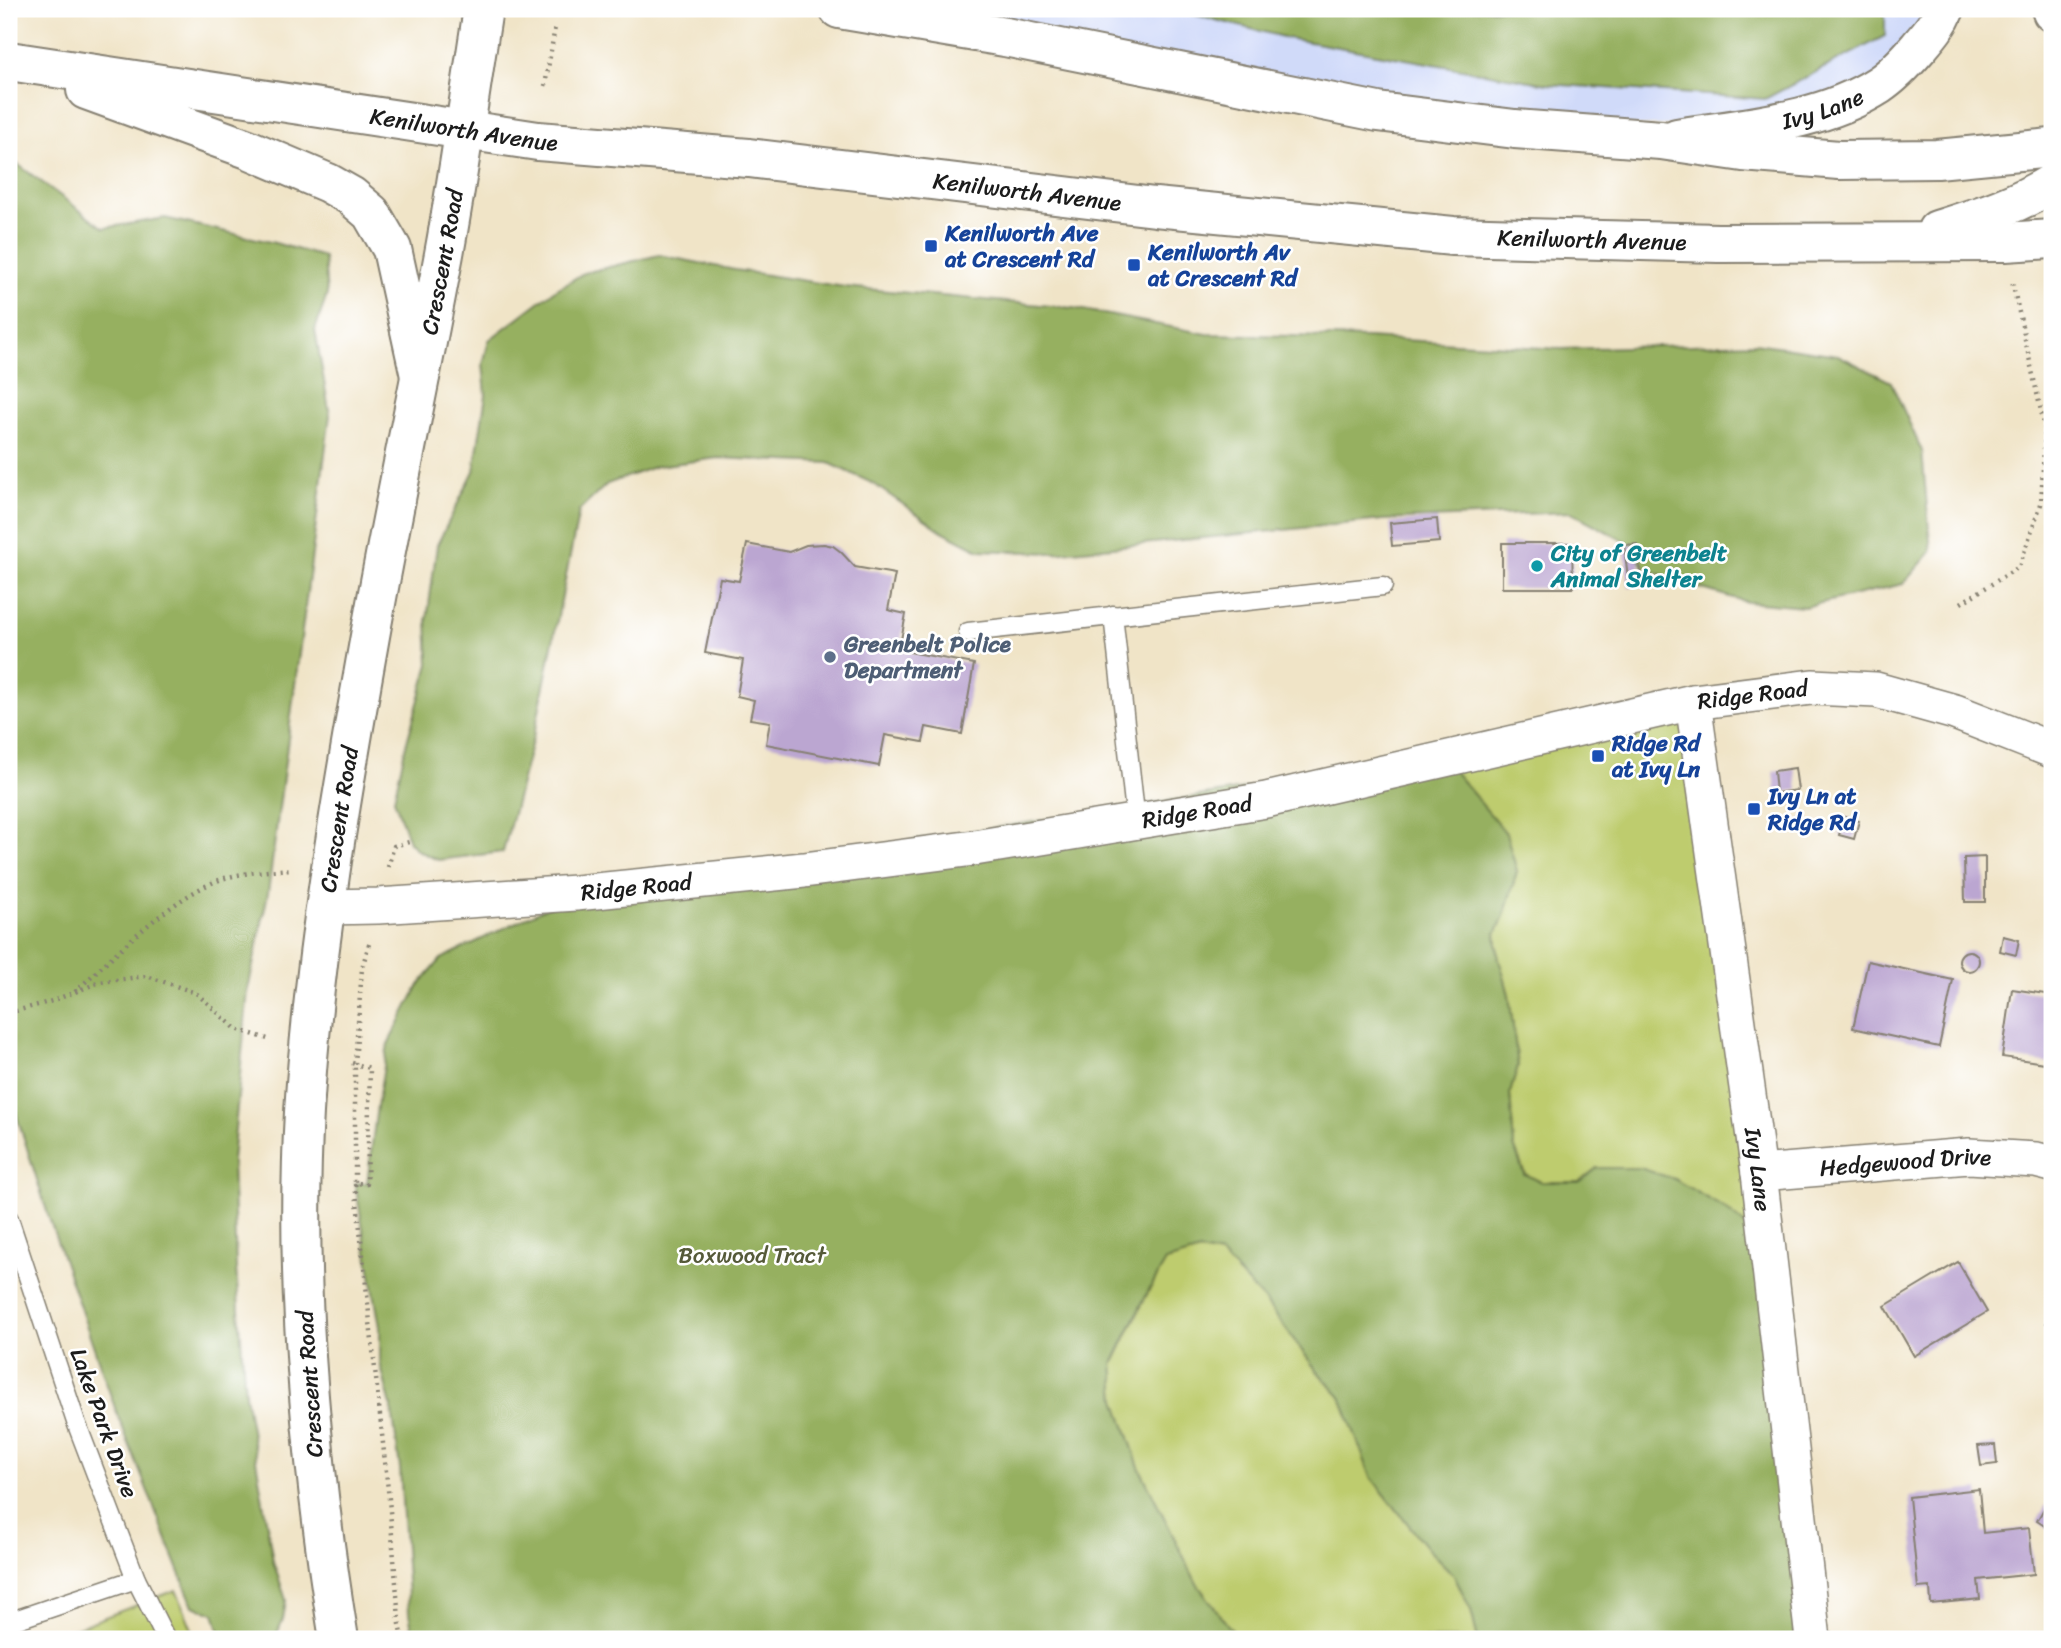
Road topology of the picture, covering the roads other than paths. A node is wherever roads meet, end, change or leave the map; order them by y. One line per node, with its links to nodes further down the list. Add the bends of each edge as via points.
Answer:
1 (483, 9): 5 (main road, Crescent Road)
2 (839, 9): 6 (main road, via 1005,37 1378,112)
3 (1945, 9): 6 (main road, Ivy Lane, via 1940,22 1905,64 1851,100 1778,122)
4 (9, 61): 5 (main road, Kenilworth Avenue); 11 (main road, via 248,149 351,197 371,213 392,249)
5 (464, 130): 10 (main road, Kenilworth Avenue, via 1453,236); 11 (main road, Crescent Road)
6 (1661, 140): 7 (main road, via 1839,160 1937,159)
7 (2052, 148)
8 (2052, 183): 10 (main road, via 1994,212)
9 (2052, 239): 10 (main road, Kenilworth Avenue)
10 (1898, 242)
11 (420, 376): 18 (main road, Crescent Road)
12 (1383, 586): 13 (lane)
13 (1114, 615): 14 (lane); 17 (lane)
14 (968, 632)
15 (1693, 702): 16 (street, Ridge Road, via 1812,687 1877,690 1955,712); 17 (street, Ridge Road, via 1266,800); 20 (street, Ivy Lane)
16 (2052, 750)
17 (1136, 822): 18 (street, Ridge Road, via 974,848 576,894)
18 (325, 907): 25 (main road, Crescent Road, via 304,1112 303,1282 308,1389)
19 (2052, 1164): 20 (street, Hedgewood Drive, via 1969,1156)
20 (1759, 1173): 26 (street, Ivy Lane)
21 (9, 1219): 22 (lane, Lake Park Drive, via 72,1410)
22 (136, 1579): 23 (lane); 24 (lane, Lake Park Drive)
23 (9, 1622)
24 (166, 1639)
25 (339, 1639)
26 (1813, 1639)

